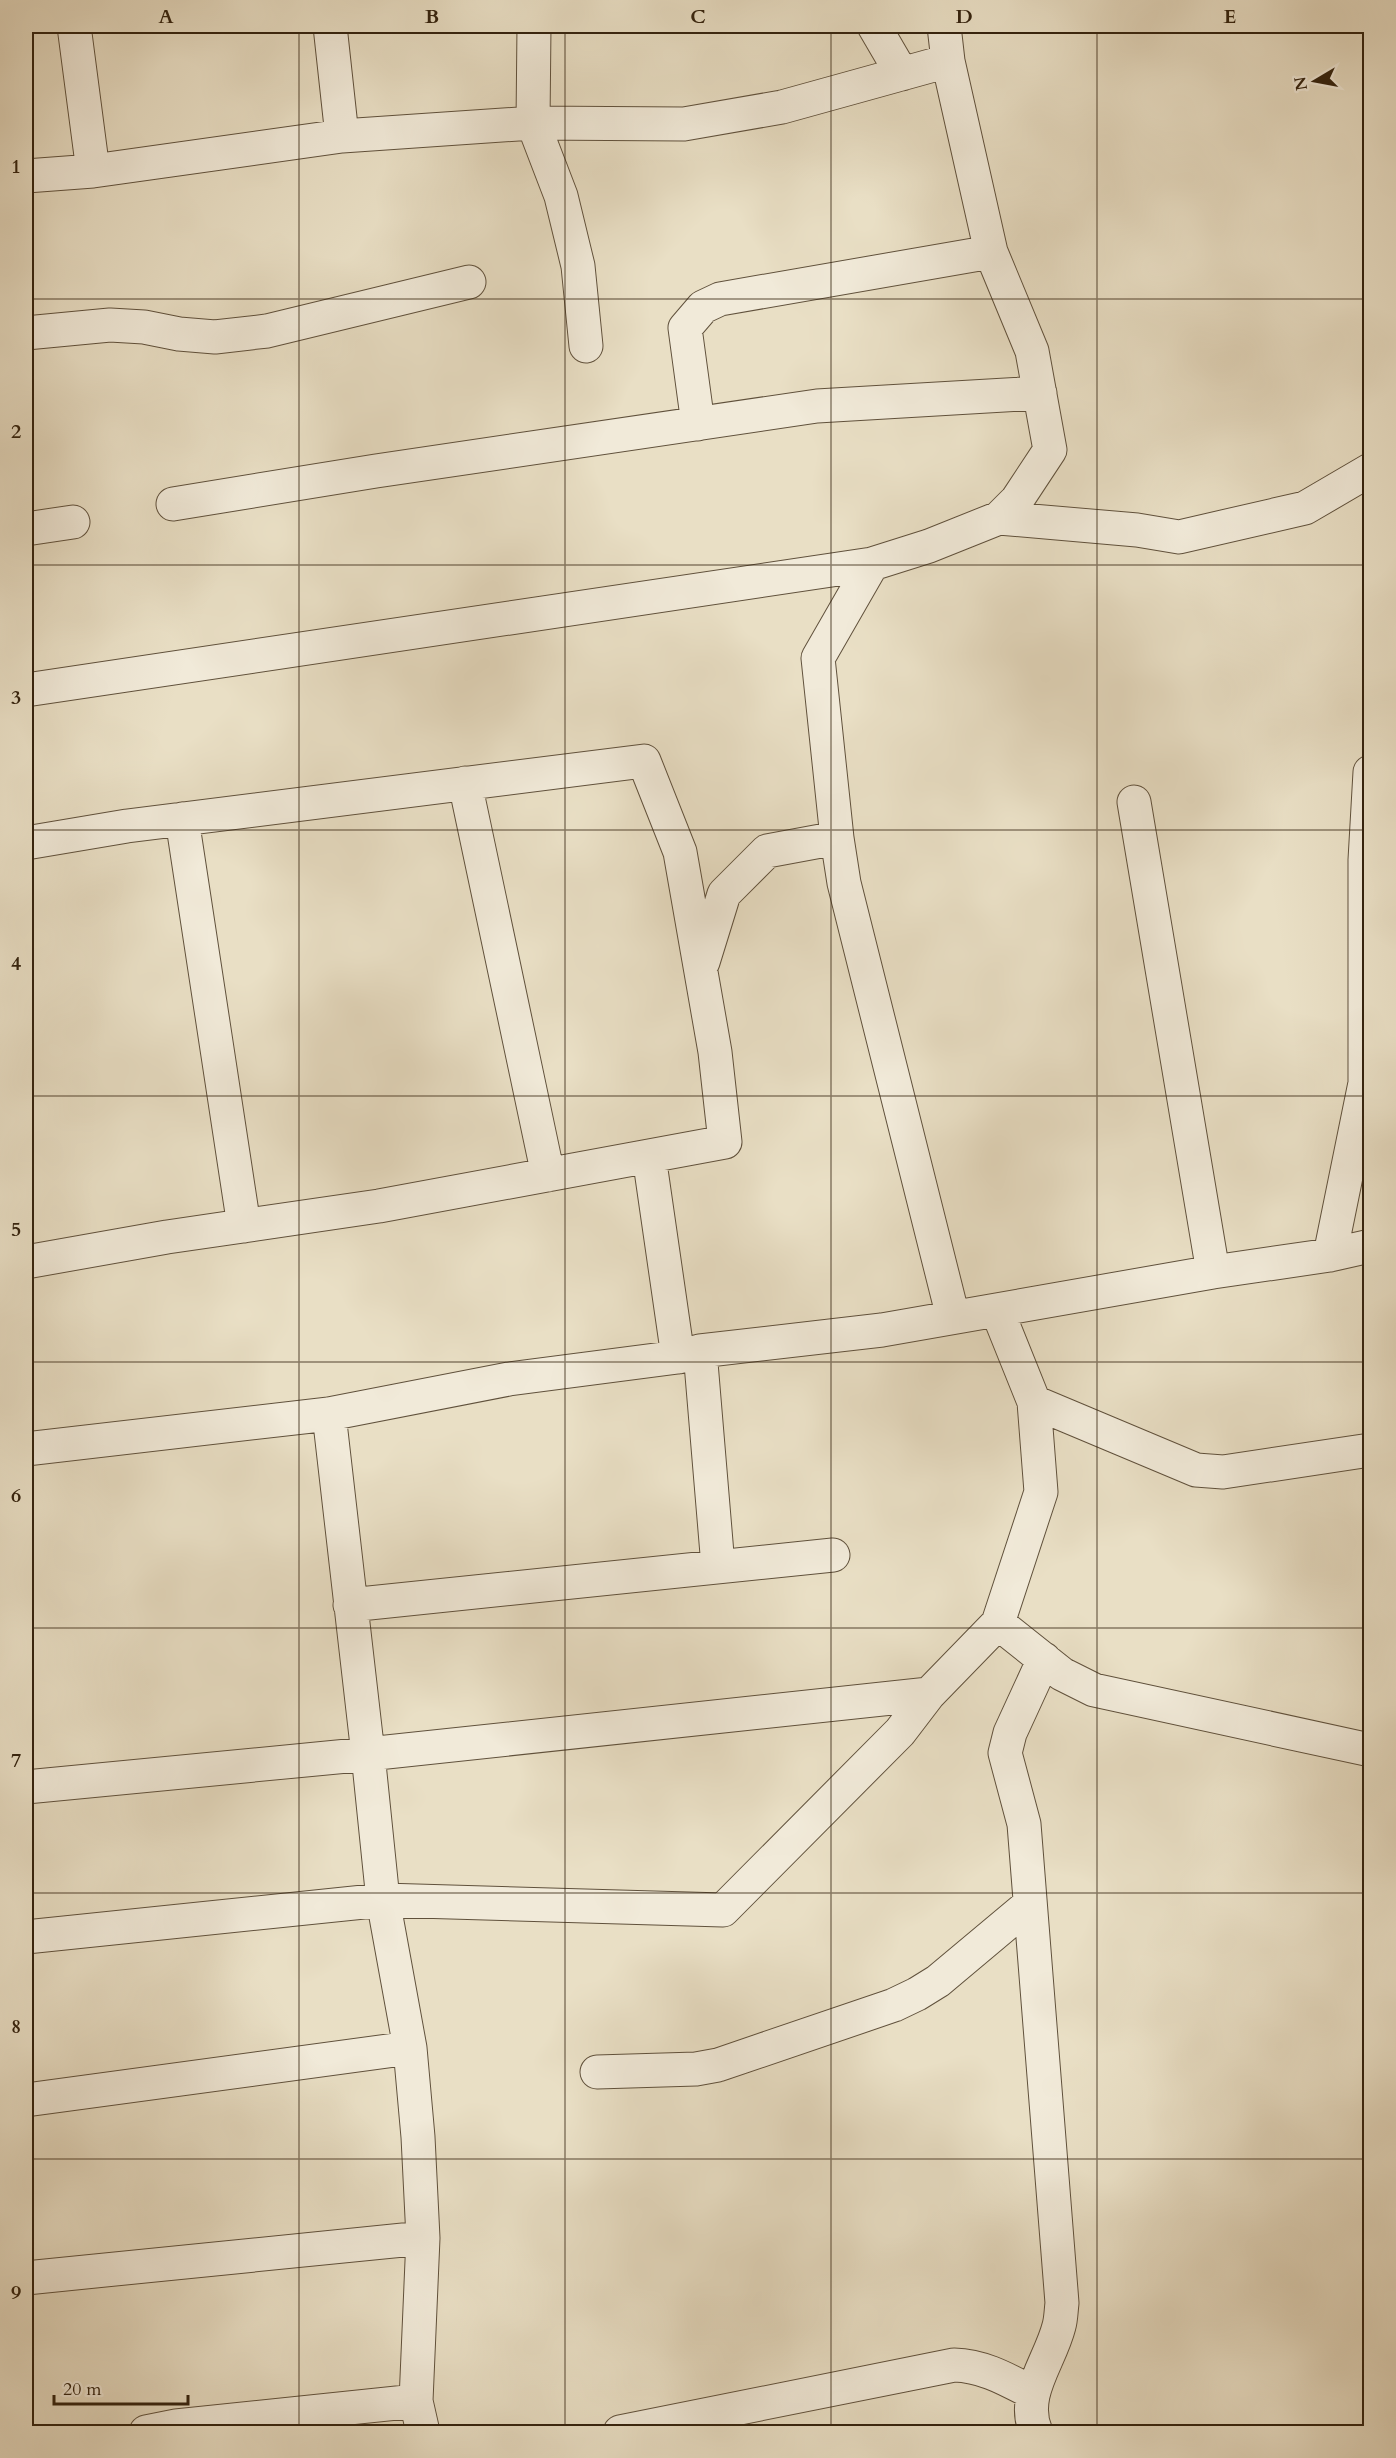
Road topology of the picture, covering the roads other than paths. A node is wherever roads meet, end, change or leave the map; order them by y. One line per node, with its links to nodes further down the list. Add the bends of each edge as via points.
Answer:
1 (74, 26): 10 (street)
2 (330, 26): 9 (street)
3 (534, 26): 8 (street)
4 (874, 26): 7 (street)
5 (944, 26): 6 (street)
6 (948, 61): 7 (street); 12 (street)
7 (902, 74): 8 (street, via 782,107 684,124)
8 (533, 123): 9 (street); 15 (street, via 564,206 578,266)
9 (342, 136): 10 (street)
10 (93, 171): 11 (street)
11 (26, 176)
12 (991, 252): 16 (street, via 1032,351); 17 (street, via 720,299 703,308 685,328)
13 (469, 282): 14 (street, via 267,331 225,336 110,325)
14 (26, 333)
15 (586, 346)
16 (1041, 393): 17 (street, via 817,406); 20 (street, via 1050,450 1017,500)
17 (698, 424): 19 (street)
18 (1371, 470): 20 (street, via 1305,508 1179,537)
19 (173, 504)
20 (999, 518): 23 (street)
21 (73, 522): 22 (street)
22 (26, 529)
23 (873, 564): 24 (street); 29 (street, via 818,658)
24 (26, 690)
25 (1371, 772): 34 (street, via 1365,860 1365,1083)
26 (465, 783): 28 (street); 31 (street, via 644,761 680,852); 33 (street)
27 (1134, 802): 39 (street)
28 (182, 819): 30 (street); 35 (street)
29 (837, 838): 31 (street, via 767,851 723,894); 41 (street, via 844,883)
30 (26, 843)
31 (701, 970): 32 (street, via 725,1142)
32 (649, 1156): 33 (street); 42 (street)
33 (548, 1175): 35 (street)
34 (1355, 1200): 37 (street)
35 (244, 1226): 38 (street)
36 (1371, 1246): 37 (street)
37 (1330, 1255): 39 (street)
38 (26, 1262)
39 (1213, 1272): 40 (street)
40 (997, 1311): 41 (street); 43 (street)
41 (953, 1317): 42 (street, via 882,1330)
42 (689, 1354): 44 (street, via 509,1379); 48 (street)
43 (1034, 1402): 46 (street, via 1196,1470 1223,1472); 50 (street, via 1041,1492)
44 (329, 1414): 45 (street); 49 (street)
45 (26, 1448)
46 (1371, 1450)
47 (833, 1555): 48 (street)
48 (718, 1566): 49 (street)
49 (350, 1605): 54 (street)
50 (998, 1623): 51 (street); 52 (street)
51 (1044, 1659): 53 (street, via 1062,1674 1094,1690); 57 (street, via 1010,1733 1005,1753 1024,1824)
52 (929, 1694): 54 (street); 56 (street, via 900,1732 723,1910)
53 (1371, 1750)
54 (368, 1754): 55 (street); 56 (street)
55 (26, 1787)
56 (383, 1900): 58 (street); 59 (street)
57 (1030, 1904): 60 (street, via 938,1981 894,2005 718,2065); 64 (street, via 1062,2303 1060,2326)
58 (26, 1937)
59 (410, 2048): 61 (street); 62 (street)
60 (597, 2072)
61 (26, 2100)
62 (423, 2238): 63 (street); 65 (street)
63 (26, 2278)
64 (1033, 2393): 68 (street, via 993,2372 954,2365); 69 (street, via 1030,2419)
65 (416, 2401): 66 (street, via 187,2425); 67 (street)
66 (146, 2433)
67 (423, 2433)
68 (620, 2433)
69 (1035, 2433)

